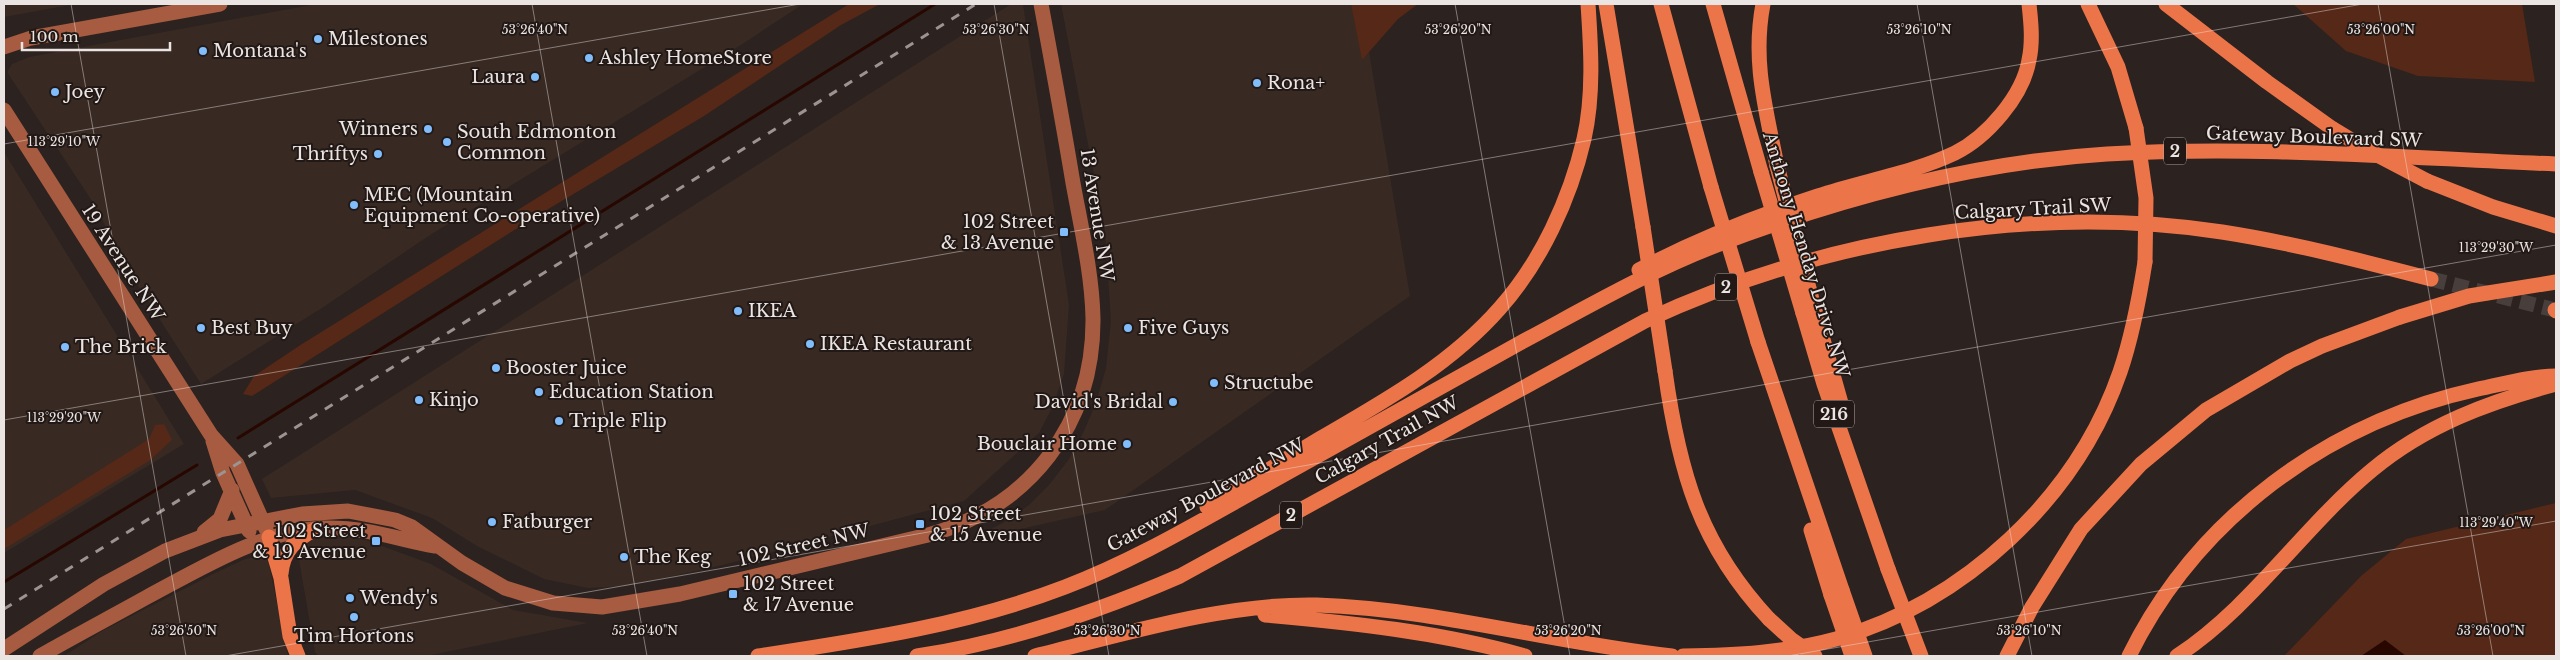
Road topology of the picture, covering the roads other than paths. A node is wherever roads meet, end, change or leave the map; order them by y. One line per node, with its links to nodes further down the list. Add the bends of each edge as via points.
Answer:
1 (220, 4): 11 (street, via 31,38)
2 (1041, 4): 23 (street, 13 Avenue NW, via 1093,316 1085,387)
3 (1588, 4): 31 (highway, via 1591,51 1584,140 1554,224 1501,307 1434,368 1192,516)
4 (1606, 4): 46 (highway, bridge, via 1682,467 1695,505 1725,563 1748,596 1769,619)
5 (1661, 4): 35 (highway, bridge, via 1711,187)
6 (1713, 4): 18 (highway, Anthony Henday Drive NW, bridge, via 1760,172)
7 (1763, 4): 18 (highway, bridge, via 1758,66)
8 (2029, 4): 20 (highway, via 2032,26 2029,61 2022,81 1997,120 1966,147 1916,167 1762,216 1675,252 1623,278)
9 (2088, 4): 45 (highway, bridge, via 2118,67 2136,128 2146,198 2145,262 2130,340 2119,374 2095,425 2055,489 2008,541 1949,588 1894,618 1836,639 1745,655)
10 (2166, 4): 14 (highway, bridge, via 2267,82 2366,149 2427,180 2493,207)
11 (4, 47)
12 (4, 110): 24 (street, 19 Avenue NW)
13 (2556, 164): 16 (highway, Gateway Boulevard SW / 2, via 2222,151 2077,157 1976,172 1850,202 1716,246)
14 (2556, 226)
15 (2431, 279): 19 (highway, Calgary Trail SW / 2, via 2306,247 2220,232 2128,224 2021,225 1942,233 1810,260 1726,287)
16 (1639, 281): 20 (highway, Gateway Boulevard NW / 2)
17 (2556, 282): 50 (highway, bridge, via 2469,296 2400,317 2290,361 2206,410 2141,464 2081,529 2032,607)
18 (1809, 312): 49 (highway, bridge, via 1848,429 1868,514)
19 (1644, 321): 41 (highway, Calgary Trail NW / 2, via 1180,576 1089,613 1025,633)
20 (1546, 330): 31 (highway, Gateway Boulevard NW / 2)
21 (2556, 376): 51 (highway, via 2490,386 2420,404 2367,425 2311,456 2246,504 2201,549 2164,596)
22 (2556, 384): 52 (highway, via 2474,409 2399,450 2352,488 2225,617)
23 (1066, 431): 33 (street, 102 Street NW, via 1048,459 1018,489 999,504 951,529 628,605 576,606 527,596 490,580)
24 (211, 435): 25 (street, 19 Avenue NW); 26 (street, 19 Avenue NW, via 237,464)
25 (232, 490): 27 (street, 19 Avenue NW); 30 (street, via 220,519)
26 (263, 520): 27 (street, 102 Street NW); 29 (street, 19 Avenue NW); 33 (street, 102 Street NW, via 325,512 363,513 412,527)
27 (246, 524): 30 (street, 102 Street NW); 32 (street, 19 Avenue NW)
28 (316, 529): 29 (street, 102 Street NW); 33 (street, 102 Street NW, via 356,529); 34 (highway, via 302,536 288,550)
29 (269, 537): 32 (street, 102 Street NW); 34 (highway)
30 (195, 539): 37 (street, via 165,551 104,584)
31 (1165, 542): 40 (highway, Gateway Boulevard NW / 2, via 1067,587 966,619 906,633)
32 (254, 544): 38 (street, 102 Street NW)
33 (436, 546)
34 (281, 578): 39 (highway, via 290,636)
35 (1836, 592): 47 (highway, bridge); 48 (highway, bridge)
36 (1232, 612): 42 (highway); 43 (highway, via 1380,626 1451,638); 44 (highway, via 1276,606 1399,612)
37 (4, 649)
38 (40, 656)
39 (298, 656)
40 (758, 656)
41 (917, 656)
42 (1035, 656)
43 (1525, 656)
44 (1672, 656)
45 (1683, 656)
46 (1815, 656)
47 (1852, 656)
48 (1865, 656)
49 (1921, 656)
50 (2007, 656)
51 (2129, 656)
52 (2176, 656)

